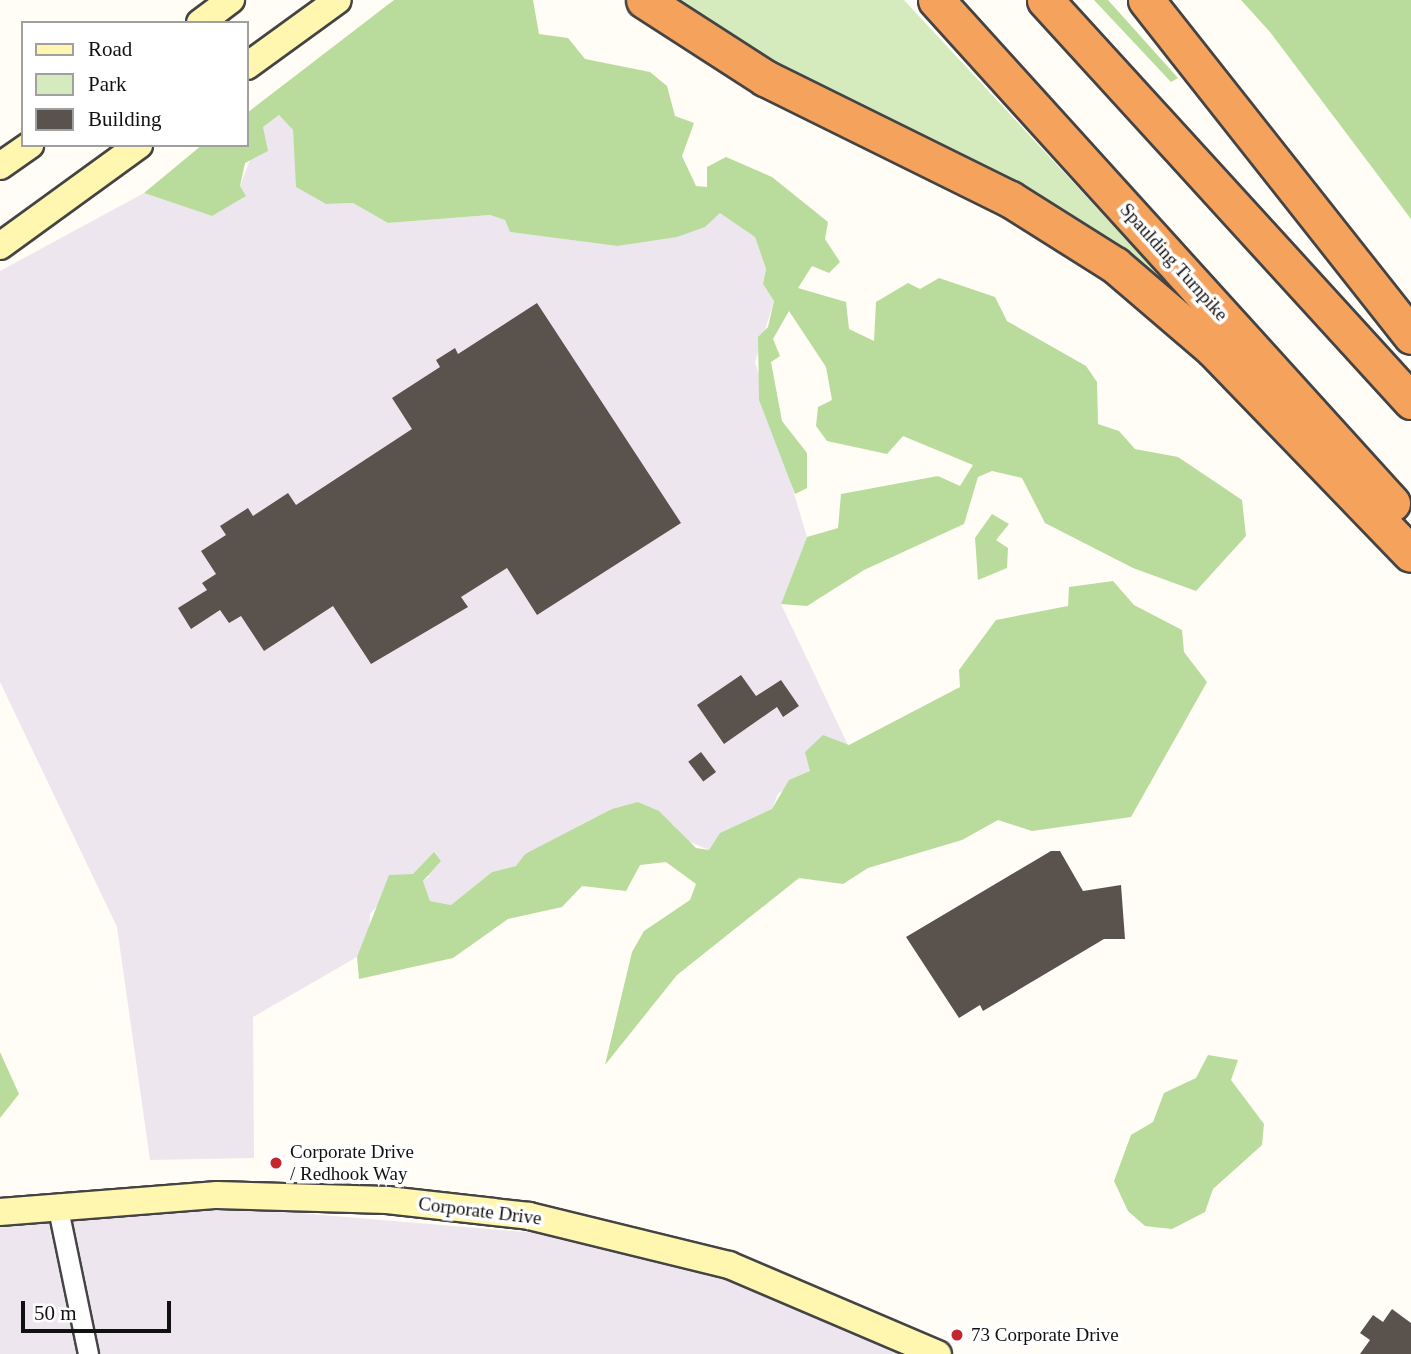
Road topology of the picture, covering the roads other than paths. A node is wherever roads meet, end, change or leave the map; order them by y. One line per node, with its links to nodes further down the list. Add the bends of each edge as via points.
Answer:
1 (231, 0): 7 (street)
2 (338, 0): 8 (street)
3 (644, 0): 16 (highway, via 755,72 1010,199 1115,265 1212,348)
4 (936, 0): 15 (highway, Spaulding Turnpike)
5 (1045, 0): 14 (highway)
6 (1146, 0): 13 (highway)
7 (203, 21)
8 (248, 65)
9 (27, 147): 11 (street)
10 (136, 147): 12 (street)
11 (0, 166)
12 (0, 246)
13 (1411, 336)
14 (1411, 401)
15 (1411, 525)
16 (1411, 554)
17 (57, 1204): 18 (street, Corporate Drive); 19 (street); 20 (street, Corporate Drive, via 310,1196 529,1216 729,1265)
18 (0, 1212)
19 (88, 1354)
20 (938, 1354)

